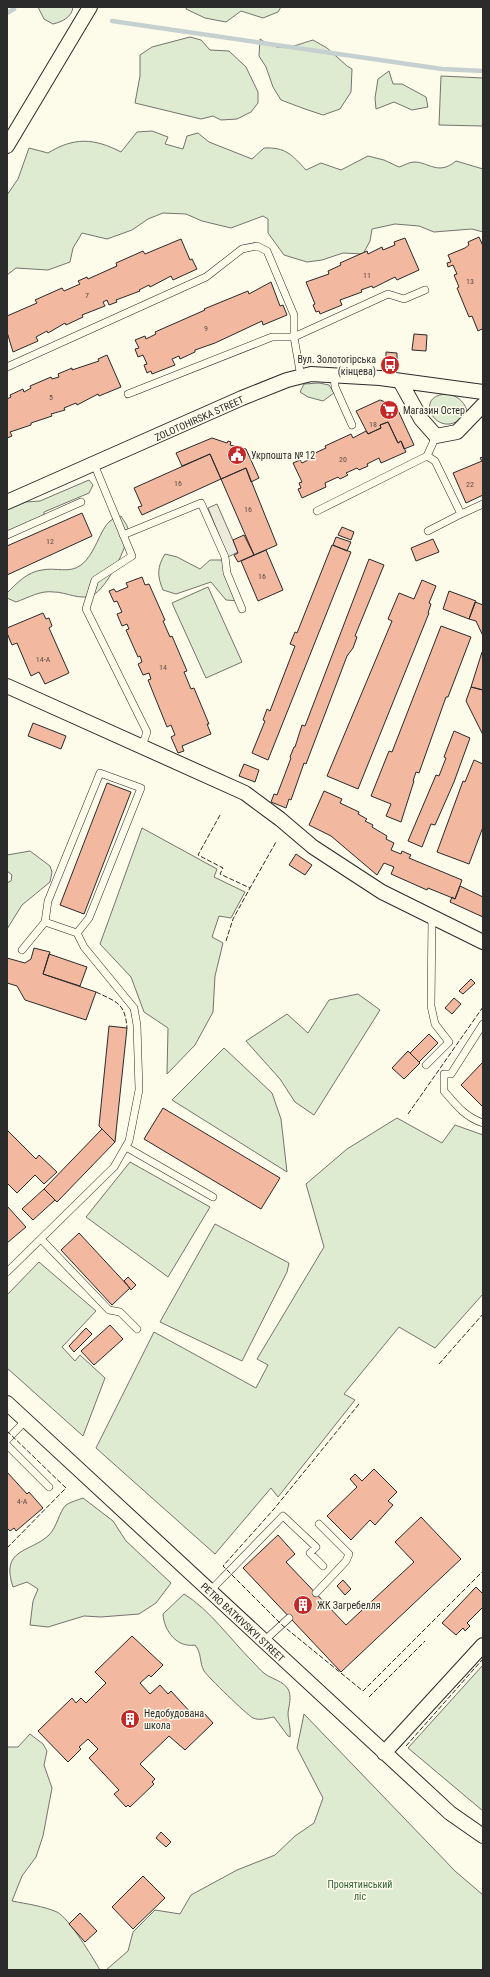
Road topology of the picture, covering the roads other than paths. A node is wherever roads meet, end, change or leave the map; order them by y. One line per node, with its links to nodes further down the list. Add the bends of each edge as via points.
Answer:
1 (90, 7): 2 (street)
2 (7, 146)
3 (425, 290): 4 (lane, via 404,299 388,294)
4 (294, 337): 5 (lane, via 294,315 267,251 257,246 242,249 206,277); 7 (lane); 10 (lane, via 272,337)
5 (7, 367)
6 (334, 376): 7 (street, ZOLOTOHIRSKA STREET, via 311,374); 8 (street, ZOLOTOHIRSKA STREET); 12 (lane, via 335,387)
7 (300, 377): 15 (street, ZOLOTOHIRSKA STREET, via 242,398)
8 (400, 380): 9 (street, ZOLOTOHIRSKA STREET); 13 (street, via 420,418)
9 (483, 392)
10 (128, 394)
11 (483, 405): 13 (street, via 457,432)
12 (352, 425)
13 (436, 436): 14 (lane)
14 (427, 456): 19 (lane); 20 (lane, via 435,461)
15 (94, 464): 16 (street, ZOLOTOHIRSKA STREET); 23 (lane)
16 (7, 502)
17 (81, 502): 22 (lane)
18 (483, 504): 20 (lane)
19 (317, 511)
20 (461, 514): 21 (lane)
21 (428, 531)
22 (7, 535)
23 (123, 535): 24 (lane, via 201,502 225,557 227,573); 26 (lane, via 132,556 95,580 86,608 147,732)
24 (242, 609)
25 (7, 686): 26 (street)
26 (142, 746): 27 (street, via 245,793 313,847 382,892)
27 (432, 917): 30 (street); 33 (lane, via 431,1006 435,1024 449,1042)
28 (45, 922): 29 (lane); 29 (lane, via 48,901 100,773 141,788 89,918); 31 (lane)
29 (77, 933): 35 (lane, via 84,947 134,1008 139,1090)
30 (483, 942)
31 (22, 950)
32 (483, 1024): 34 (lane, via 451,1074 444,1074 444,1091 460,1110 472,1119)
33 (426, 1065)
34 (483, 1122)
35 (126, 1147): 36 (lane); 37 (lane, via 114,1167)
36 (213, 1197)
37 (41, 1239): 38 (lane); 39 (lane, via 109,1310 120,1312)
38 (7, 1272)
39 (137, 1329)
40 (7, 1403): 41 (street, PETRO BATKIVSKYI STREET)
41 (26, 1420): 42 (lane); 47 (street, PETRO BATKIVSKYI STREET)
42 (7, 1440)
43 (7, 1445): 44 (lane)
44 (49, 1487)
45 (319, 1524): 48 (lane, via 349,1554 346,1561)
46 (323, 1566): 47 (lane, via 310,1554 316,1547 283,1516)
47 (210, 1591): 50 (street, PETRO BATKIVSKYI STREET)
48 (316, 1593)
49 (290, 1618): 50 (lane)
50 (264, 1641): 52 (street, PETRO BATKIVSKYI STREET)
51 (483, 1645): 52 (street)
52 (384, 1753): 53 (street, PETRO BATKIVSKYI STREET, via 450,1813)
53 (483, 1836)

